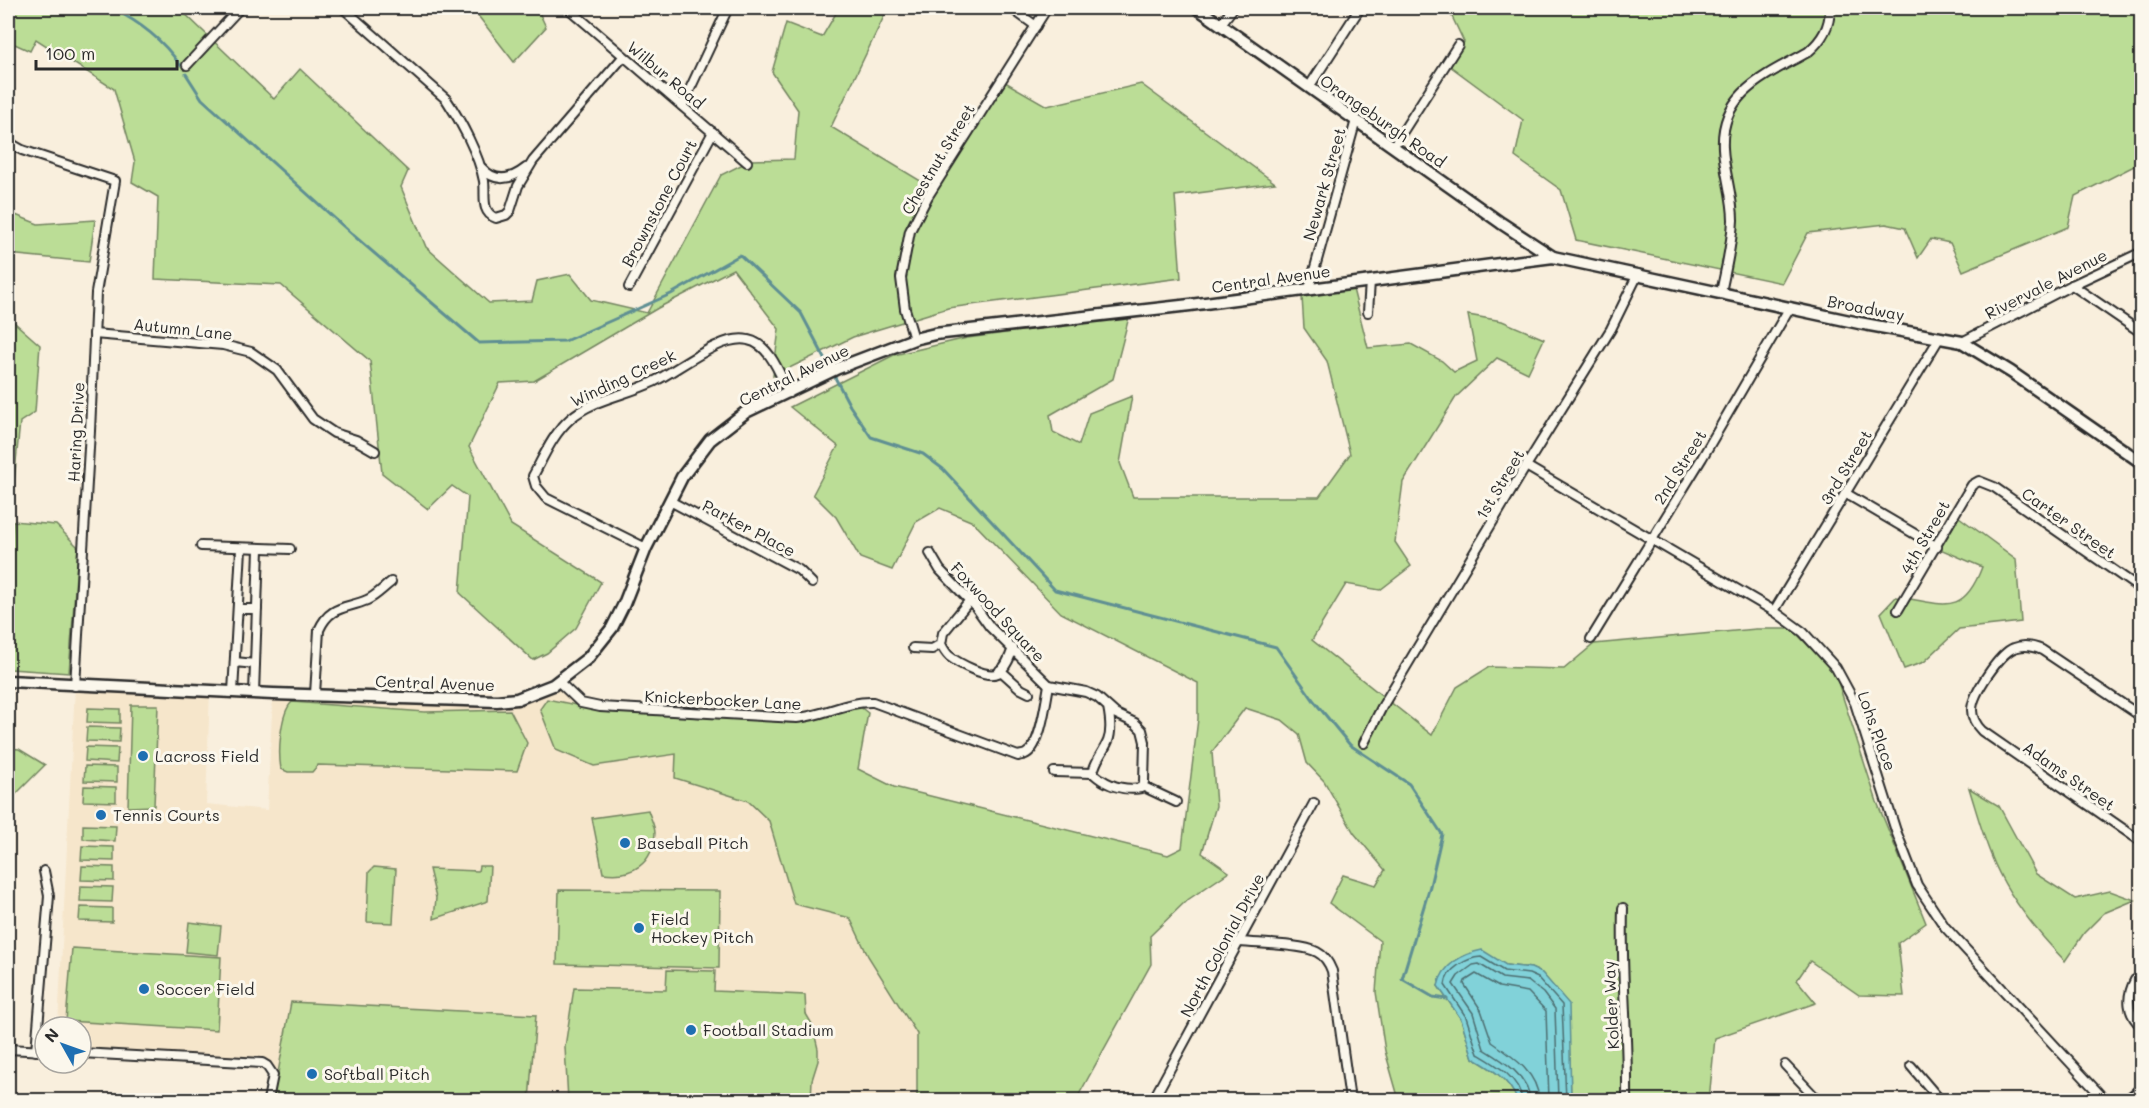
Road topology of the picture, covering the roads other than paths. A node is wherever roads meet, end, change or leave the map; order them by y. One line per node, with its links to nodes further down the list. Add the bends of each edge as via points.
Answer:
1 (240, 8): 15 (street)
2 (343, 8): 24 (street, via 446,99)
3 (568, 8): 14 (street, Wilbur Road)
4 (728, 8): 17 (street)
5 (1011, 8): 12 (street)
6 (1047, 8): 12 (street, Chestnut Street)
7 (1197, 8): 11 (street, Orangeburgh Road)
8 (1233, 8): 11 (street)
9 (1360, 8): 16 (street)
10 (1830, 8): 32 (street, via 1827,27 1816,46 1753,83 1728,115 1723,148 1733,219)
11 (1221, 24): 16 (street, Orangeburgh Road)
12 (1036, 26): 38 (street, Chestnut Street, via 910,231 900,278)
13 (1458, 45): 21 (street)
14 (623, 57): 17 (street, Wilbur Road); 22 (street)
15 (187, 65)
16 (1309, 87): 18 (street, Orangeburgh Road)
17 (682, 106): 19 (street, Wilbur Road)
18 (1356, 120): 21 (street, Orangeburgh Road); 31 (street, Newark Street)
19 (713, 132): 23 (street, Wilbur Road); 30 (street, Brownstone Court)
20 (8, 142): 36 (street, Haring Drive, via 115,181)
21 (1393, 147): 26 (street, Orangeburgh Road)
22 (533, 161): 24 (street, via 508,178 493,177); 24 (street, via 510,210 496,218 485,206)
23 (747, 162)
24 (479, 164)
25 (2142, 252): 29 (street, Rivervale Avenue)
26 (1554, 257): 27 (street, Broadway); 28 (street, Central Avenue)
27 (1638, 274): 32 (street, Broadway); 43 (street, 1st Street, via 1611,329)
28 (1370, 281): 31 (street, Central Avenue); 34 (street)
29 (2072, 285): 35 (street); 39 (street, Rivervale Avenue)
30 (629, 286)
31 (1309, 289): 38 (street, Central Avenue)
32 (1721, 292): 33 (street, Broadway)
33 (1790, 307): 37 (street, Broadway); 47 (street, 2nd Street)
34 (1368, 312)
35 (2142, 333)
36 (93, 334): 41 (street, Autumn Lane, via 223,345 251,352 277,370 313,419); 73 (street, Haring Drive)
37 (1940, 337): 39 (street, Broadway); 45 (street, 3rd Street)
38 (914, 339): 40 (street, Central Avenue, via 838,368)
39 (1962, 342): 42 (street, Broadway)
40 (789, 393): 46 (street, Central Avenue, via 746,412 710,440 682,477); 50 (street, Winding Creek, via 766,350 750,340 735,340 719,344 653,382 579,412 557,431 533,476 536,486 546,498)
41 (375, 451)
42 (2142, 463)
43 (1526, 466): 47 (street, Lohs Place); 80 (street, 1st Street)
44 (1979, 481): 49 (street, 4th Street, via 1967,493); 57 (street, Carter Street, via 1994,487)
45 (1845, 493): 49 (street); 62 (street, 3rd Street)
46 (670, 501): 50 (street, Central Avenue); 56 (street, Parker Place, via 799,570)
47 (1651, 540): 62 (street, Lohs Place); 63 (street, 2nd Street)
48 (201, 546): 51 (street)
49 (1936, 547): 61 (street, 4th Street)
50 (645, 548): 71 (street, Central Avenue, via 612,628 588,658)
51 (241, 549): 52 (street); 59 (street)
52 (259, 549): 53 (street); 60 (street)
53 (290, 549)
54 (930, 554): 58 (street, Foxwood Square)
55 (391, 582): 77 (street, via 367,600 341,608 323,621)
56 (812, 583)
57 (2142, 590)
58 (970, 600): 64 (street, via 943,633); 66 (street, Foxwood Square)
59 (238, 609): 60 (street); 67 (street)
60 (257, 609): 68 (street)
61 (1898, 610)
62 (1774, 611): 105 (street, Lohs Place, via 1803,632 1836,668 1855,704 1917,885 1932,908 1945,927)
63 (1591, 639)
64 (941, 644): 65 (street, via 932,649); 69 (street, via 948,655 973,670 989,674)
65 (913, 648)
66 (1012, 648): 69 (street); 72 (street, Foxwood Square)
67 (235, 662): 68 (street); 74 (street)
68 (255, 664): 75 (street)
69 (1000, 670): 76 (street)
70 (8, 681): 73 (street, Central Avenue)
71 (558, 681): 72 (street, Knickerbocker Lane, via 581,703 600,707 797,718 873,702 1018,756 1028,753 1034,745); 77 (street, Central Avenue, via 517,699 497,701)
72 (1049, 685): 78 (street, Foxwood Square, via 1086,692)
73 (75, 686): 74 (street, Central Avenue)
74 (233, 692): 75 (street, Central Avenue)
75 (254, 693): 77 (street, Central Avenue)
76 (1029, 693)
77 (315, 694)
78 (1108, 706): 82 (street, via 1108,741); 83 (street, via 1142,730)
79 (2142, 717): 86 (street, Adams Street, via 2042,650 2025,645 2001,657 1977,694 1972,710 1982,731)
80 (1364, 743)
81 (1054, 772): 82 (street)
82 (1093, 773): 83 (street, via 1101,781 1128,790)
83 (1142, 786): 84 (street)
84 (1176, 802)
85 (1314, 803): 89 (street, North Colonial Drive)
86 (2142, 842)
87 (44, 871): 91 (street, via 49,896)
88 (1623, 909): 102 (street, Kolder Way)
89 (1240, 942): 100 (street, North Colonial Drive); 101 (street, via 1307,949 1329,963)
90 (2134, 980): 92 (street, via 2129,1006)
91 (43, 1015)
92 (2142, 1027)
93 (8, 1049): 94 (street)
94 (33, 1051)
95 (93, 1054): 99 (street, via 262,1063 273,1075)
96 (1785, 1065): 103 (street)
97 (1911, 1066): 104 (street)
98 (2142, 1089): 106 (street)
99 (268, 1101)
100 (1154, 1101)
101 (1350, 1101)
102 (1627, 1101)
103 (1818, 1101)
104 (1940, 1101)
105 (2105, 1101)
106 (2129, 1101)

